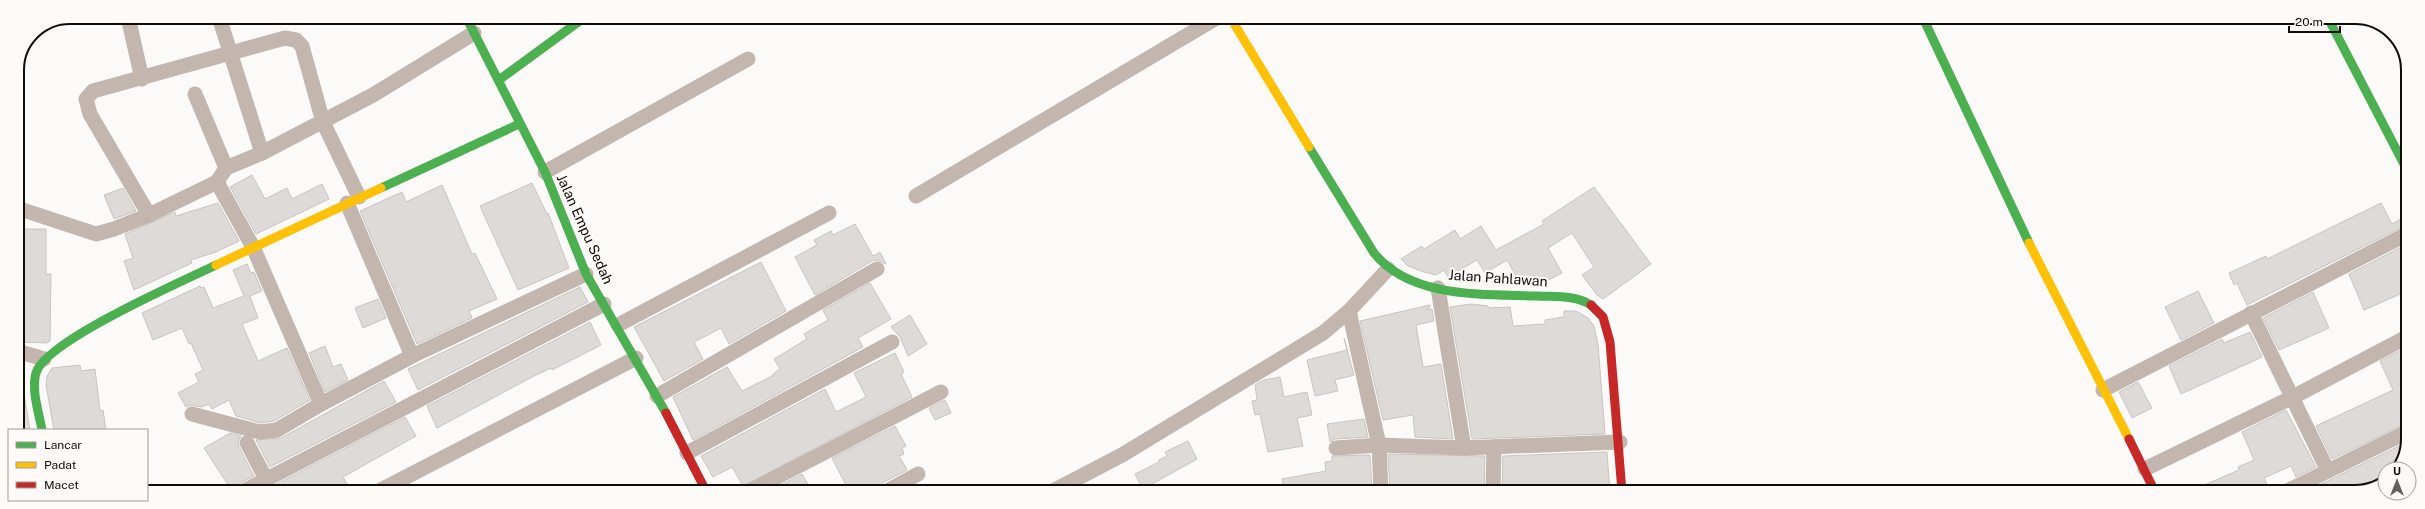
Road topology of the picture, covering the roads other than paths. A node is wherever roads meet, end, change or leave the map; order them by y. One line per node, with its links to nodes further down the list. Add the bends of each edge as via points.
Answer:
1 (130, 24): 12 (street)
2 (221, 24): 10 (street)
3 (470, 24): 9 (street, Jalan Empu Sedah)
4 (576, 24): 13 (street)
5 (1208, 24): 22 (street)
6 (1234, 24): 30 (street, Jalan Pahlawan, via 1374,253)
7 (1926, 24): 43 (street, via 2030,246)
8 (2331, 24): 18 (street)
9 (474, 33): 13 (street, Jalan Empu Sedah); 15 (street, via 373,95)
10 (231, 55): 12 (street); 15 (street, via 285,38 296,40 302,46); 17 (street)
11 (748, 59): 20 (street)
12 (142, 79): 26 (street, via 93,91 86,99 90,114)
13 (500, 80): 16 (street, Jalan Empu Sedah)
14 (195, 94): 19 (street)
15 (323, 122): 17 (street); 23 (street)
16 (519, 124): 20 (street, Jalan Empu Sedah); 23 (street)
17 (262, 153): 19 (street)
18 (2401, 157)
19 (226, 168): 21 (street)
20 (545, 172): 31 (street, Jalan Empu Sedah)
21 (218, 182): 26 (street); 28 (street)
22 (916, 196)
23 (353, 200): 28 (street); 40 (street)
24 (24, 210): 26 (street, via 96,234)
25 (829, 213): 36 (street)
26 (149, 215)
27 (2401, 238): 35 (street)
28 (253, 246): 42 (street, via 134,302); 47 (street)
29 (877, 269): 45 (street)
30 (1388, 269): 32 (street, Jalan Pahlawan); 34 (street)
31 (586, 274): 33 (street, Jalan Empu Sedah); 40 (street)
32 (1438, 288): 51 (street, Jalan Pahlawan, via 1575,298 1592,306 1604,319 1610,342); 56 (street)
33 (604, 304): 36 (street, Jalan Empu Sedah); 61 (street)
34 (1349, 311): 53 (street); 67 (street, via 1323,333 1122,455)
35 (2251, 313): 43 (street); 46 (street)
36 (618, 325): 41 (street, Jalan Empu Sedah)
37 (2401, 340): 46 (street)
38 (892, 342): 57 (street)
39 (24, 353): 42 (street)
40 (412, 356): 47 (street)
41 (636, 358): 45 (street, Jalan Empu Sedah); 63 (street)
42 (44, 359): 49 (street, via 36,372 34,385)
43 (2103, 390): 58 (street)
44 (941, 392): 65 (street)
45 (657, 396): 57 (street, Jalan Empu Sedah)
46 (2293, 397): 58 (street); 59 (street)
47 (321, 404): 48 (street, via 268,432 246,429)
48 (192, 414)
49 (42, 429)
50 (2401, 435): 59 (street)
51 (1620, 442): 54 (street); 70 (street, Jalan Pahlawan)
52 (247, 443): 61 (street)
53 (1379, 445): 55 (street); 56 (street); 68 (street)
54 (1494, 447): 56 (street); 69 (street)
55 (1336, 448)
56 (1464, 448)
57 (687, 454): 64 (street, Jalan Empu Sedah)
58 (2145, 469): 71 (street)
59 (2328, 471): 72 (street)
60 (918, 474): 66 (street)
61 (266, 480): 62 (street)
62 (256, 485)
63 (391, 485)
64 (703, 485)
65 (762, 485)
66 (897, 485)
67 (1064, 485)
68 (1381, 485)
69 (1493, 485)
70 (1622, 485)
71 (2152, 485)
72 (2300, 485)

